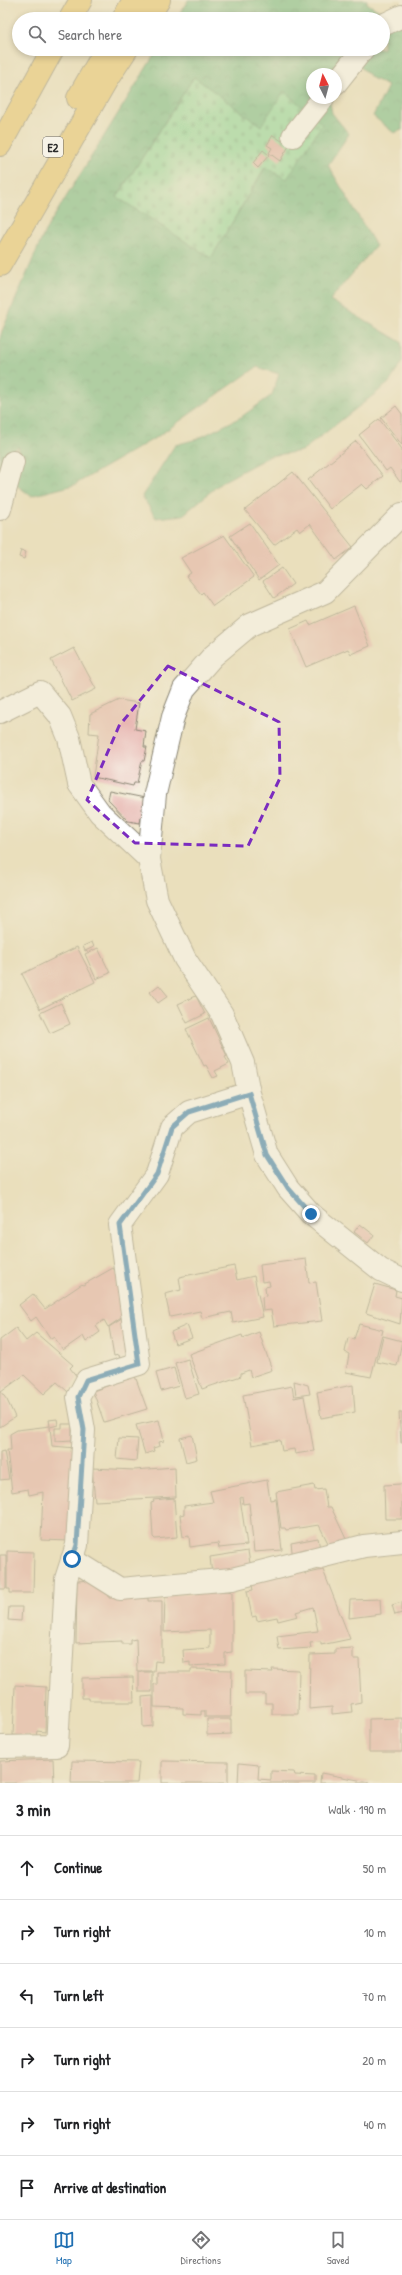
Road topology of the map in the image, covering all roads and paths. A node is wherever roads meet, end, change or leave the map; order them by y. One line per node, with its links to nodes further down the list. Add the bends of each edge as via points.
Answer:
1 (72, 0): 5 (highway)
2 (81, 0): 6 (highway)
3 (134, 0): 7 (highway)
4 (159, 0): 8 (highway)
5 (66, 12)
6 (74, 12)
7 (127, 12)
8 (151, 12)
9 (402, 16): 10 (street)
10 (390, 22)
11 (44, 56): 19 (highway)
12 (49, 56): 19 (highway)
13 (102, 56): 20 (highway, E2)
14 (123, 56): 21 (highway)
15 (357, 56): 16 (street)
16 (342, 75)
17 (318, 104): 18 (street)
18 (293, 136)
19 (3, 139)
20 (0, 245)
21 (0, 265)
22 (13, 462): 23 (street)
23 (0, 509)
24 (402, 514): 26 (street, via 325,592 250,625 213,656 184,689 173,717 155,794)
25 (0, 712): 26 (street, via 40,692 50,702 69,738 79,784 100,813)
26 (149, 859): 27 (street, via 157,900 185,959 222,1014 243,1063)
27 (249, 1093): 28 (street, via 267,1155 288,1188 311,1214 342,1241 380,1270); 30 (street, via 189,1112 172,1127 157,1174 120,1225 139,1364 86,1380 78,1397 84,1430 77,1545)
28 (402, 1280)
29 (402, 1542): 30 (street, via 364,1546 232,1579 120,1589)
30 (72, 1559): 31 (street, via 66,1579 57,1746)
31 (0, 1747)

